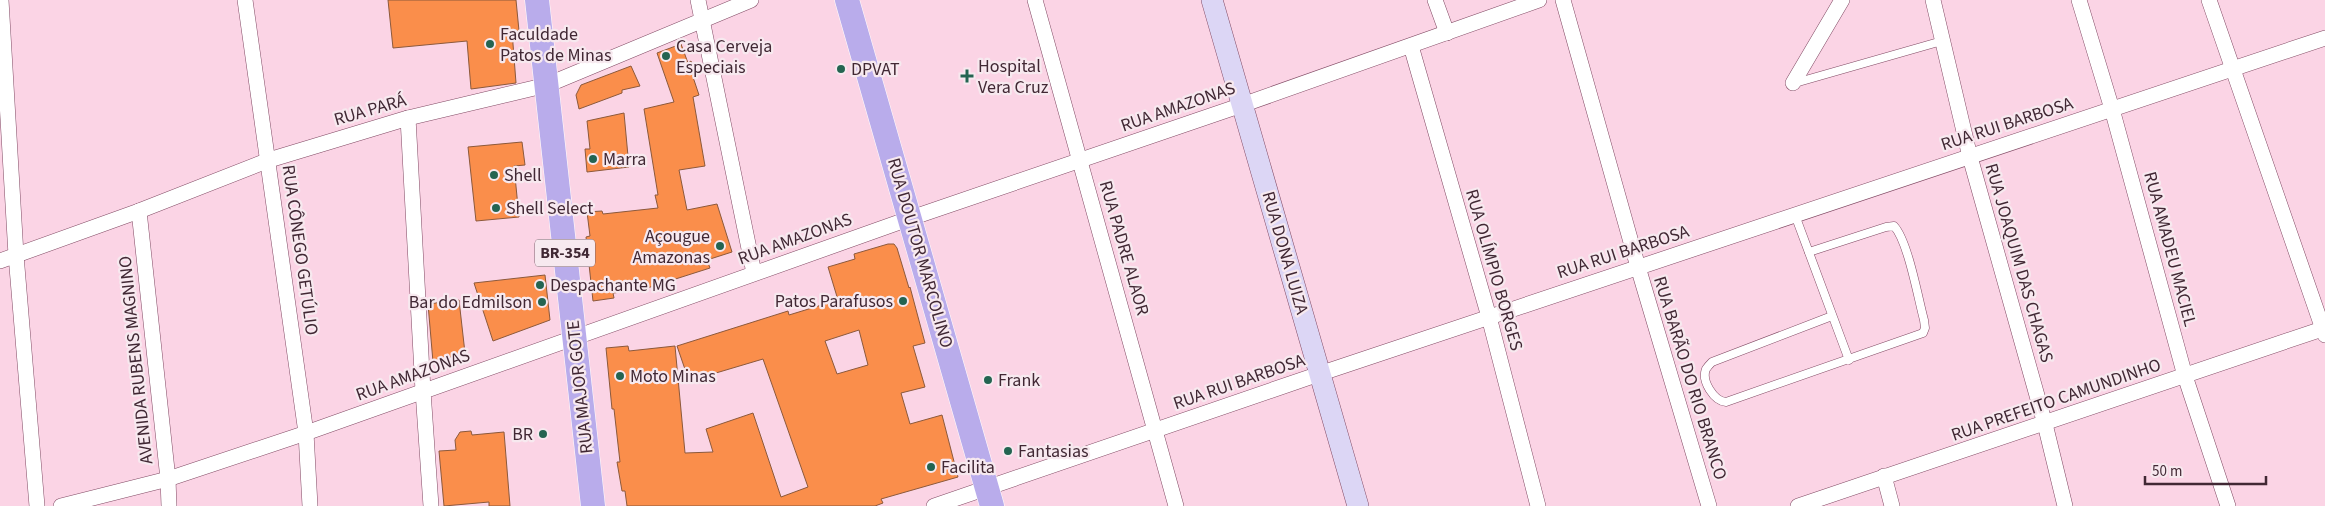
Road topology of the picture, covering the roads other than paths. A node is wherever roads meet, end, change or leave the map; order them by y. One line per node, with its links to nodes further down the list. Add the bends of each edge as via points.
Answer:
1 (1, 0): 34 (street)
2 (245, 0): 28 (street, RUA CÔNEGO GETÚLIO)
3 (537, 0): 23 (main road, RUA MAJOR GOTE / BR-354)
4 (698, 0): 16 (street)
5 (751, 0): 16 (street, RUA PARÁ)
6 (847, 0): 32 (main road, RUA DOUTOR MARCOLINO)
7 (1035, 0): 29 (street, RUA PADRE ALAOR)
8 (1212, 0): 24 (street, RUA DONA LUIZA)
9 (1435, 0): 17 (street)
10 (1539, 0): 17 (street, RUA AMAZONAS)
11 (1564, 0): 36 (street, RUA BARÃO DO RIO BRANCO)
12 (1842, 0): 22 (street)
13 (1933, 0): 19 (street, RUA JOAQUIM DAS CHAGAS)
14 (2079, 0): 25 (street, RUA AMADEU MACIEL)
15 (2209, 0): 21 (street)
16 (702, 20): 23 (street, RUA PARÁ); 37 (street)
17 (1446, 33): 20 (street, RUA AMAZONAS)
18 (2325, 38): 21 (street, RUA RUI BARBOSA)
19 (1942, 41): 22 (lane); 27 (street, RUA JOAQUIM DAS CHAGAS)
20 (1411, 46): 24 (street, RUA AMAZONAS); 39 (street, RUA OLÍMPIO BORGES)
21 (2233, 69): 25 (street, RUA RUI BARBOSA); 40 (street)
22 (1793, 84)
23 (547, 85): 26 (street, RUA PARÁ); 41 (main road, RUA MAJOR GOTE / BR-354)
24 (1242, 105): 29 (street, RUA AMAZONAS); 43 (street, RUA DONA LUIZA)
25 (2112, 109): 27 (street, RUA RUI BARBOSA); 44 (street, RUA AMADEU MACIEL)
26 (408, 118): 28 (street, RUA PARÁ); 45 (street)
27 (1970, 156): 31 (street, RUA RUI BARBOSA); 46 (street, RUA JOAQUIM DAS CHAGAS)
28 (269, 160): 30 (street, RUA PARÁ); 48 (street, RUA CÔNEGO GETÚLIO)
29 (1079, 160): 32 (street, RUA AMAZONAS); 47 (street, RUA PADRE ALAOR)
30 (138, 211): 34 (street, RUA PARÁ); 50 (street, AVENIDA RUBENS MAGNINO)
31 (1795, 215): 33 (lane); 36 (street, RUA RUI BARBOSA)
32 (911, 218): 37 (street, RUA AMAZONAS); 51 (main road, RUA DOUTOR MARCOLINO)
33 (1809, 252): 38 (lane); 42 (lane, via 1886,227 1894,226 1899,232 1925,328 1923,333)
34 (16, 255): 35 (street, RUA PARÁ); 52 (street)
35 (0, 261)
36 (1638, 267): 39 (street, RUA RUI BARBOSA); 62 (street, RUA BARÃO DO RIO BRANCO)
37 (754, 273): 41 (street, RUA AMAZONAS)
38 (1832, 316): 42 (lane); 42 (lane, via 1712,362 1706,368 1706,378 1713,396 1719,402 1726,402)
39 (1489, 317): 43 (street, RUA RUI BARBOSA); 61 (street, RUA OLÍMPIO BORGES)
40 (2324, 331): 44 (street, RUA PREFEITO CAMUNDINHO)
41 (575, 337): 45 (street, RUA AMAZONAS); 57 (main road, RUA MAJOR GOTE / BR-354)
42 (1849, 360)
43 (1319, 374): 47 (street, RUA RUI BARBOSA); 60 (street, RUA DONA LUIZA)
44 (2185, 376): 46 (street, RUA PREFEITO CAMUNDINHO); 66 (street, RUA AMADEU MACIEL)
45 (423, 391): 48 (street, RUA AMAZONAS); 56 (street)
46 (2045, 424): 49 (street, RUA PREFEITO CAMUNDINHO); 65 (street, RUA JOAQUIM DAS CHAGAS)
47 (1155, 430): 51 (street, RUA RUI BARBOSA); 59 (street, RUA PADRE ALAOR)
48 (306, 433): 50 (street, RUA AMAZONAS); 55 (street, RUA CÔNEGO GETÚLIO)
49 (1884, 476): 63 (street, RUA PREFEITO CAMUNDINHO); 64 (street)
50 (168, 479): 53 (street, RUA AMAZONAS); 54 (street, AVENIDA RUBENS MAGNINO)
51 (990, 497): 58 (street, RUA RUI BARBOSA)
52 (37, 506)
53 (61, 506)
54 (168, 506)
55 (310, 506)
56 (432, 506)
57 (593, 506)
58 (934, 506)
59 (1176, 506)
60 (1358, 506)
61 (1538, 506)
62 (1708, 506)
63 (1798, 506)
64 (1892, 506)
65 (2065, 506)
66 (2228, 506)

